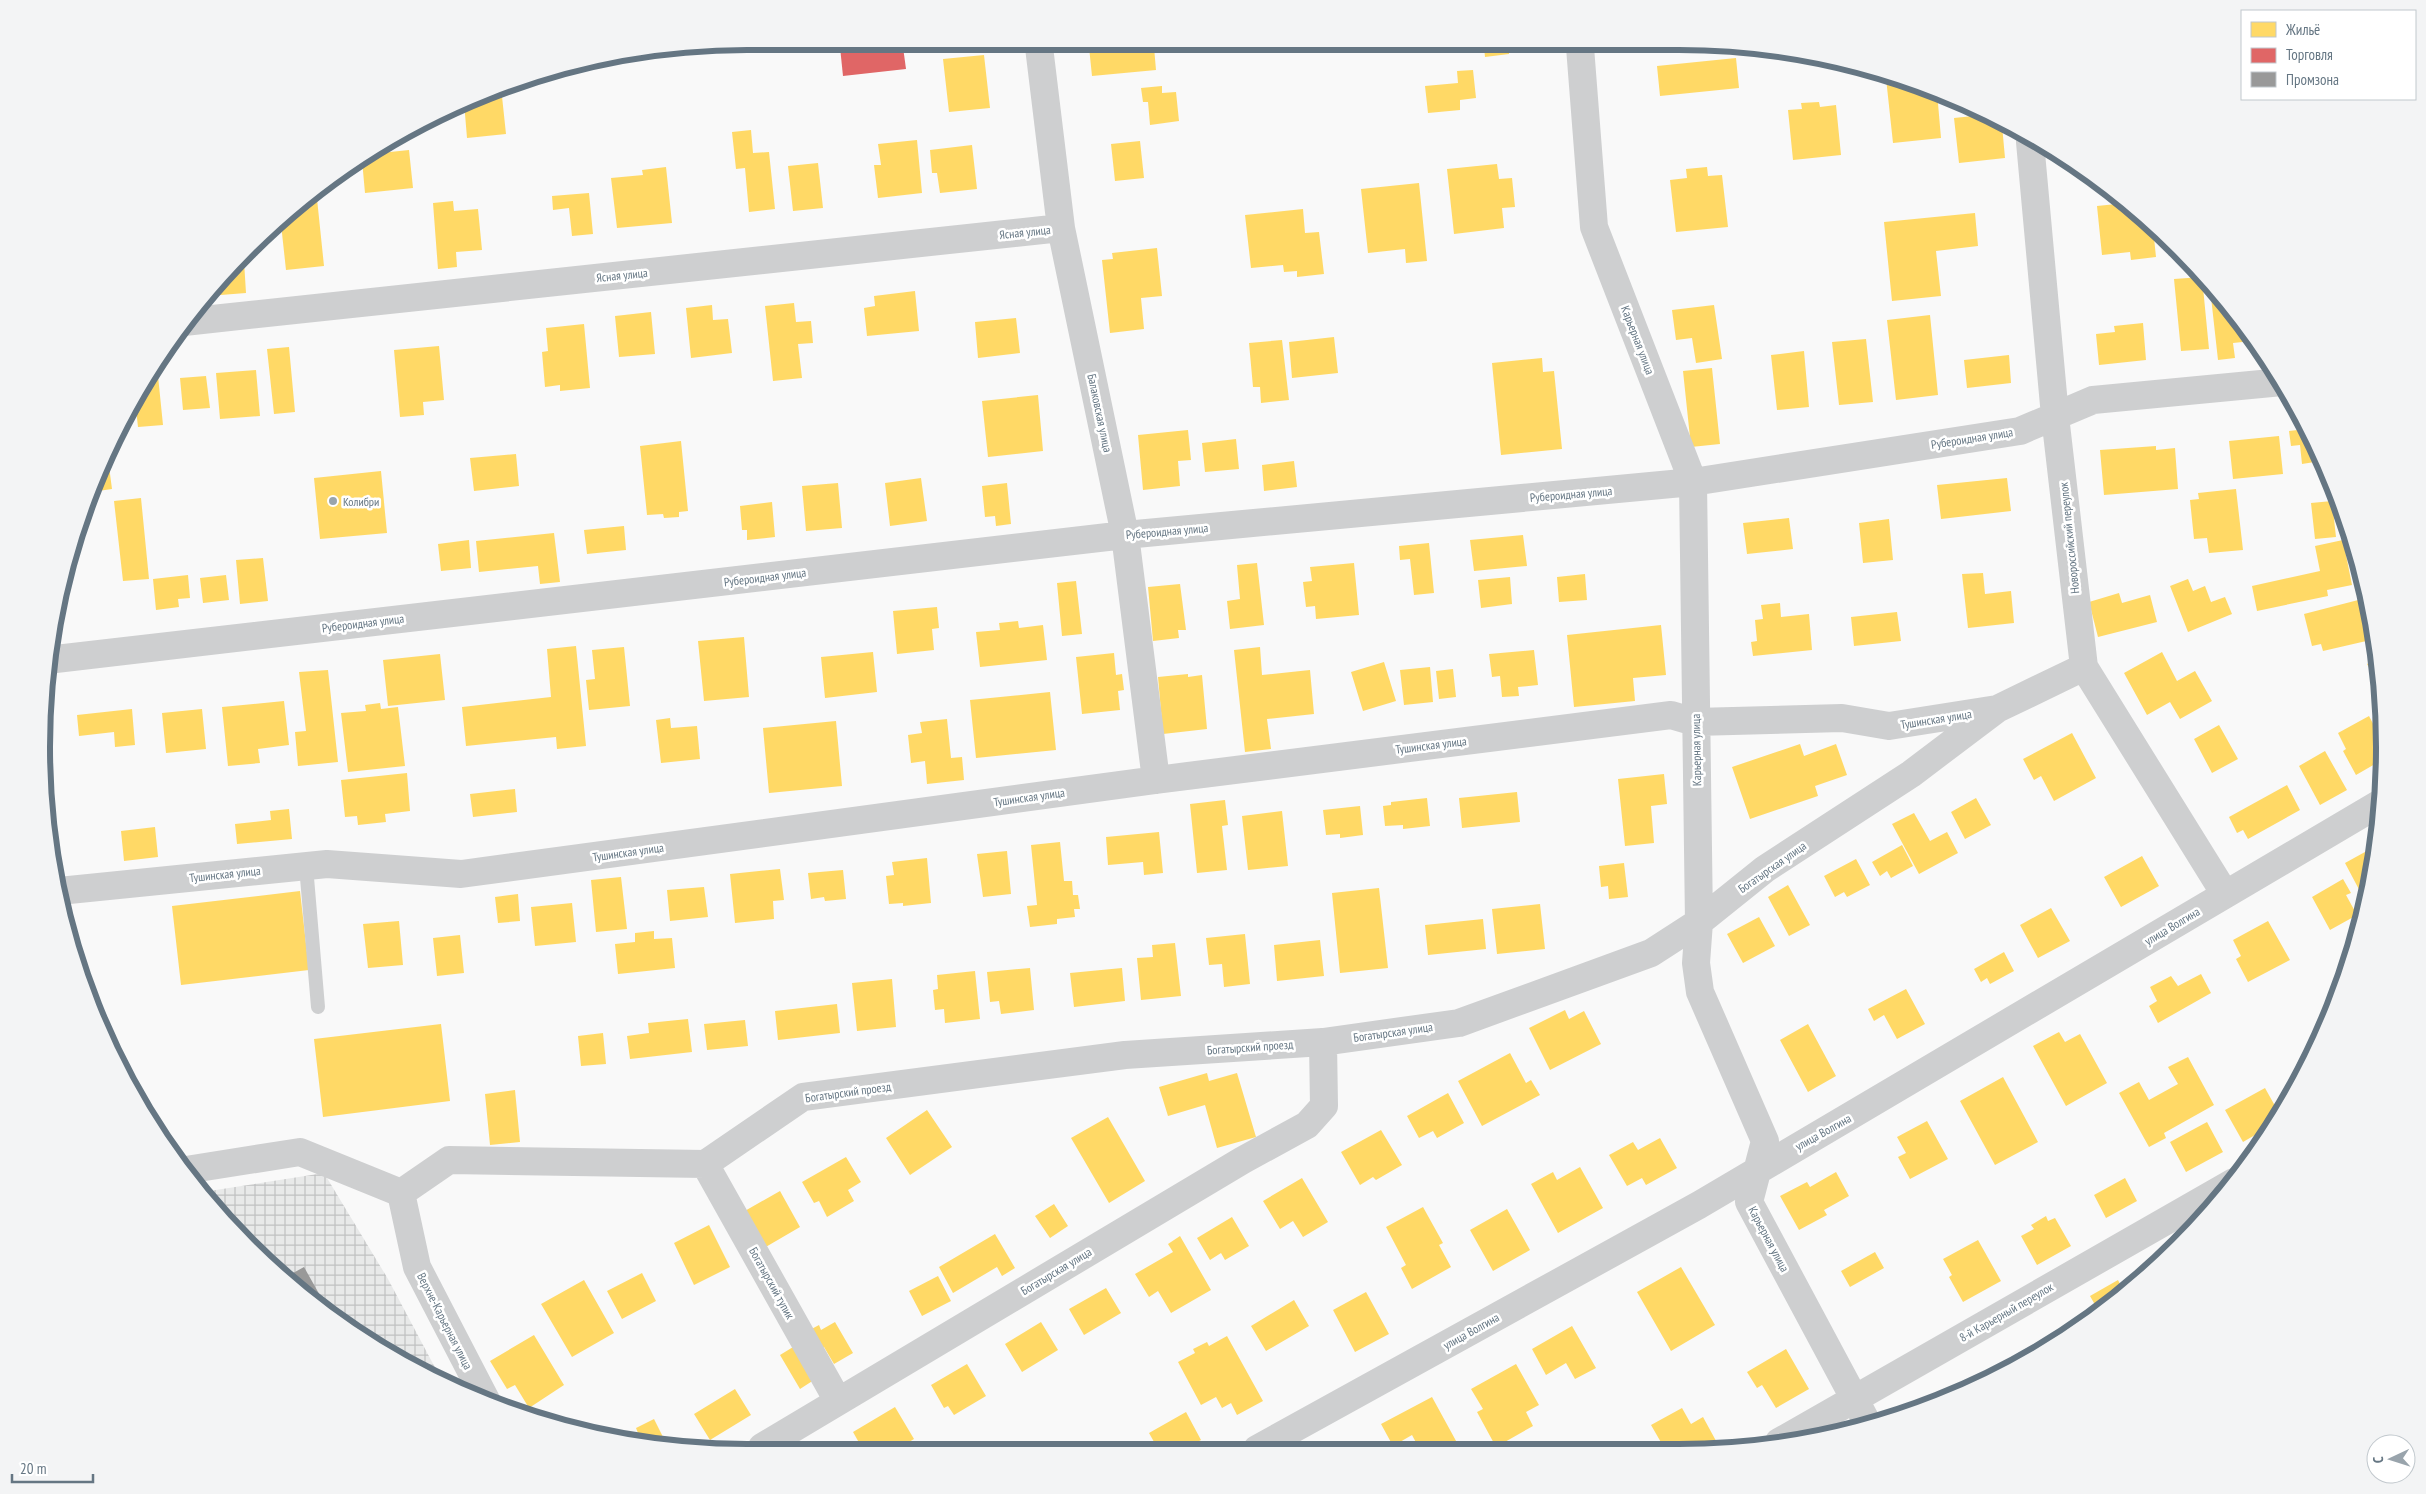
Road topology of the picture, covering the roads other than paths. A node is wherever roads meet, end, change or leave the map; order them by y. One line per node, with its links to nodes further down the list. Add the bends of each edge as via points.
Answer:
1 (1039, 50): 4 (street, Балаковская улица)
2 (1580, 50): 8 (street, Карьерная улица, via 1594,227)
3 (2030, 144): 7 (street, Новороссийский переулок)
4 (1061, 228): 5 (street, Ясная улица); 9 (street, Балаковская улица)
5 (196, 321)
6 (2273, 383): 7 (street, Рубероидная улица, via 2093,400)
7 (2055, 416): 8 (street, Рубероидная улица, via 2020,431); 11 (street, Новороссийский переулок)
8 (1693, 482): 9 (street, Рубероидная улица); 13 (street, Карьерная улица)
9 (1125, 535): 10 (street, Рубероидная улица); 14 (street, Балаковская улица)
10 (56, 659)
11 (2084, 666): 12 (street, Богатырская улица); 18 (street, Новороссийский переулок)
12 (1997, 709): 13 (street, Тушинская улица, via 1890,726 1842,718); 19 (street, Богатырская улица, via 1911,774 1765,869)
13 (1695, 722): 14 (street, Тушинская улица, via 1671,715); 19 (street, Карьерная улица)
14 (1156, 780): 16 (street, Тушинская улица, via 461,874 327,864)
15 (2373, 807): 18 (street, улица Волгина)
16 (306, 866): 17 (street, Тушинская улица); 20 (lane)
17 (65, 890)
18 (2225, 894): 24 (street, улица Волгина)
19 (1699, 922): 21 (street, Богатырская улица, via 1651,953 1459,1023); 24 (street, Карьерная улица, via 1696,962 1700,992 1765,1141)
20 (318, 1007)
21 (1323, 1042): 22 (street, Богатырский проезд, via 1125,1055 803,1098); 29 (street, Богатырская улица, via 1324,1106 1307,1125)
22 (705, 1164): 25 (street, via 449,1160); 29 (street, Богатырский тупик)
23 (193, 1169): 25 (street, via 300,1152)
24 (1757, 1169): 28 (street, Карьерная улица, via 1749,1202); 33 (street, улица Волгина, via 1690,1210)
25 (401, 1193): 27 (street, Верхне-Карьерная улица, via 417,1267)
26 (2214, 1193): 28 (street, 8-й Карьерный переулок)
27 (480, 1391)
28 (1854, 1398): 30 (street, Карьерная улица); 31 (street, 8-й Карьерный переулок)
29 (838, 1401): 32 (street, Богатырская улица)
30 (1865, 1418)
31 (1792, 1435)
32 (767, 1444)
33 (1266, 1444)

